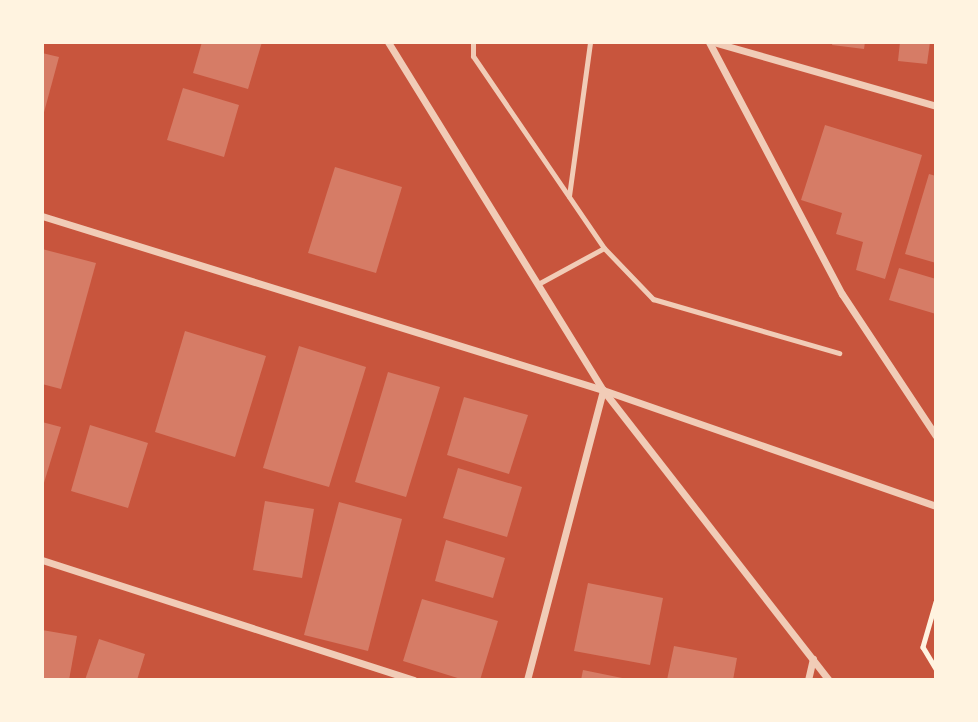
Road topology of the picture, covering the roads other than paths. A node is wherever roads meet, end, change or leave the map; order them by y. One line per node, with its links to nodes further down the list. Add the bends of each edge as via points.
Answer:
1 (388, 42): 9 (street)
2 (473, 42): 6 (lane, via 473,56)
3 (590, 42): 6 (lane)
4 (711, 42): 5 (street); 12 (street, via 842,295)
5 (936, 106)
6 (569, 196): 8 (lane)
7 (42, 216): 11 (street)
8 (604, 248): 9 (lane); 10 (lane, via 653,299)
9 (538, 284): 11 (street)
10 (839, 353)
11 (603, 390): 13 (street); 15 (street); 17 (street)
12 (936, 436)
13 (936, 506)
14 (42, 560): 16 (street)
15 (813, 659): 18 (street); 19 (street)
16 (414, 680)
17 (527, 680)
18 (808, 680)
19 (829, 680)

